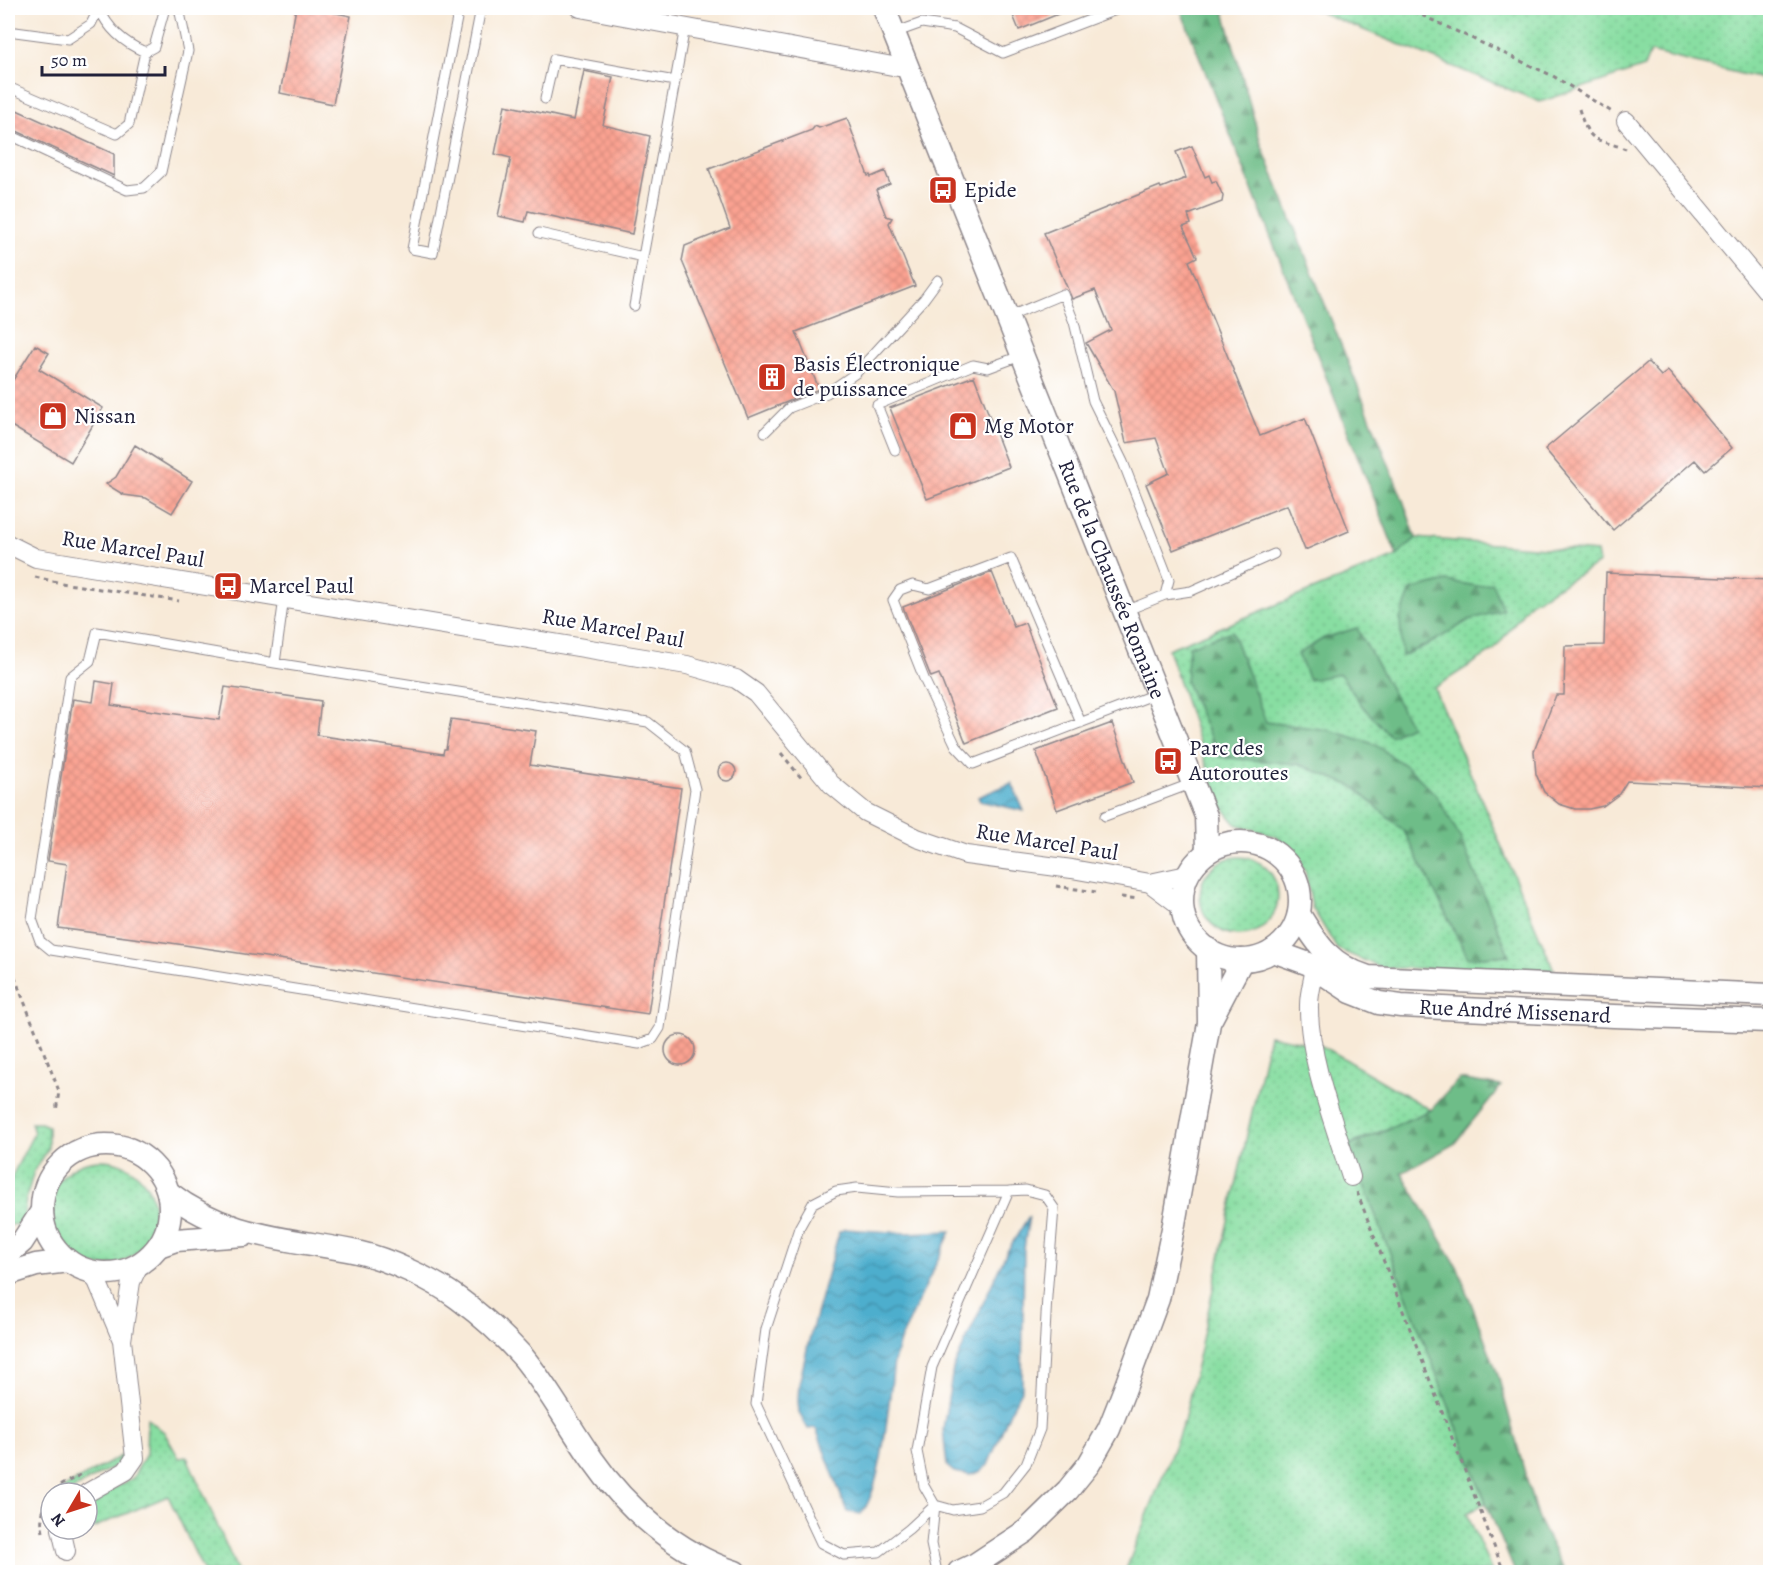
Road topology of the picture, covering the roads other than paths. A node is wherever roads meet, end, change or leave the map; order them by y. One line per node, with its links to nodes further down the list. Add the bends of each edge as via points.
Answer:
1 (99, 8): 10 (lane, via 91,24 68,39); 12 (lane, via 119,37)
2 (165, 8): 12 (lane, via 154,47)
3 (179, 8): 18 (lane, via 188,51 161,172 144,188 127,190)
4 (459, 8): 5 (lane, via 412,249 433,253)
5 (481, 8)
6 (580, 8): 9 (street)
7 (884, 8): 11 (street, Rue de la Chaussée Romaine)
8 (1121, 8): 11 (lane, via 1003,53 955,28 922,23)
9 (685, 27): 13 (street, via 898,67); 14 (lane)
10 (8, 31)
11 (894, 33): 13 (street, Rue de la Chaussée Romaine)
12 (146, 52): 15 (lane, via 129,124 117,134)
13 (907, 65): 24 (street, Rue de la Chaussée Romaine)
14 (675, 81): 16 (lane, via 554,59); 20 (lane)
15 (8, 87)
16 (545, 99)
17 (1626, 121): 22 (street)
18 (8, 134)
19 (539, 233): 20 (lane)
20 (643, 257): 23 (lane)
21 (938, 280): 26 (lane, via 856,373 827,393 789,408)
22 (1770, 295)
23 (634, 306)
24 (1008, 318): 25 (street, Rue de la Chaussée Romaine); 30 (lane, via 1063,294 1074,322 1093,401 1123,462 1169,580)
25 (1023, 355): 27 (lane, via 988,368 973,365 877,405); 32 (street, Rue de la Chaussée Romaine)
26 (765, 432)
27 (895, 450)
28 (8, 544): 31 (street, Rue Marcel Paul, via 36,558)
29 (1274, 554): 30 (lane, via 1191,591)
30 (1165, 595): 32 (lane)
31 (285, 598): 33 (lane); 42 (street, Rue Marcel Paul, via 687,665 736,679 756,693 831,784 865,812 917,838 966,855)
32 (1125, 611): 34 (street, Rue de la Chaussée Romaine)
33 (275, 663): 33 (lane, via 97,632 90,661 70,677 32,919 40,941 51,950 557,1032 639,1044 653,1039 660,1028 695,789 685,751 648,722)
34 (1158, 693): 35 (lane); 36 (street, Rue de la Chaussée Romaine)
35 (1081, 723): 35 (lane, via 973,764 956,746 893,600 900,590 913,585 929,589 1011,558)
36 (1193, 783): 37 (lane); 38 (street, Rue de la Chaussée Romaine)
37 (1105, 816)
38 (1206, 816): 39 (street); 40 (street, Rue de la Chaussée Romaine)
39 (1239, 841): 40 (street); 44 (street, via 1257,843 1287,863 1301,896)
40 (1208, 851): 41 (street)
41 (1187, 875): 42 (street, Rue Marcel Paul); 43 (street)
42 (1148, 883): 43 (street, Rue Marcel Paul)
43 (1182, 907): 45 (street, via 1186,924)
44 (1299, 914): 46 (street, via 1294,929); 49 (street, Rue André Missenard, via 1329,957 1350,971 1368,977)
45 (1208, 950): 47 (street); 53 (street)
46 (1273, 951): 47 (street); 48 (street, Rue André Missenard)
47 (1242, 960): 53 (street)
48 (1315, 968): 51 (street, Rue André Missenard, via 1351,992 1379,1003); 54 (street, via 1309,1004 1311,1032 1322,1083)
49 (1422, 980): 50 (street, Rue André Missenard); 51 (street)
50 (1770, 995)
51 (1421, 1008): 52 (street, Rue André Missenard)
52 (1770, 1021)
53 (1209, 1023): 72 (street, via 1158,1299 1108,1429 1089,1464 1045,1514 1006,1546)
54 (1352, 1176)
55 (1009, 1191): 67 (lane, via 932,1367 917,1451 924,1486); 67 (lane, via 1044,1195 1054,1208 1040,1429 1026,1464 1003,1492 980,1506 953,1510); 67 (lane, via 898,1192 857,1188 836,1191 813,1203 799,1228 766,1329 756,1404 821,1543 844,1555 879,1552)
56 (169, 1193): 57 (street, via 158,1172 141,1155 126,1148 100,1145 82,1149 60,1164 47,1186); 58 (street, via 209,1218); 59 (street, via 168,1229)
57 (42, 1211): 60 (street, via 22,1242); 61 (street, via 45,1230)
58 (256, 1234): 59 (street, via 176,1240); 70 (street, via 359,1253 420,1275 458,1298 523,1357 592,1460 620,1494 667,1538 718,1567)
59 (159, 1246): 62 (street)
60 (8, 1254)
61 (68, 1261): 63 (street); 64 (street)
62 (139, 1265): 63 (street, via 111,1274); 65 (street, via 131,1282)
63 (88, 1271): 65 (street, via 97,1281)
64 (8, 1274)
65 (122, 1340): 66 (street, via 135,1458 126,1471)
66 (99, 1486)
67 (935, 1505): 71 (lane, via 931,1544)
68 (63, 1541): 69 (street)
69 (66, 1551)
70 (735, 1572)
71 (937, 1572)
72 (959, 1572)

